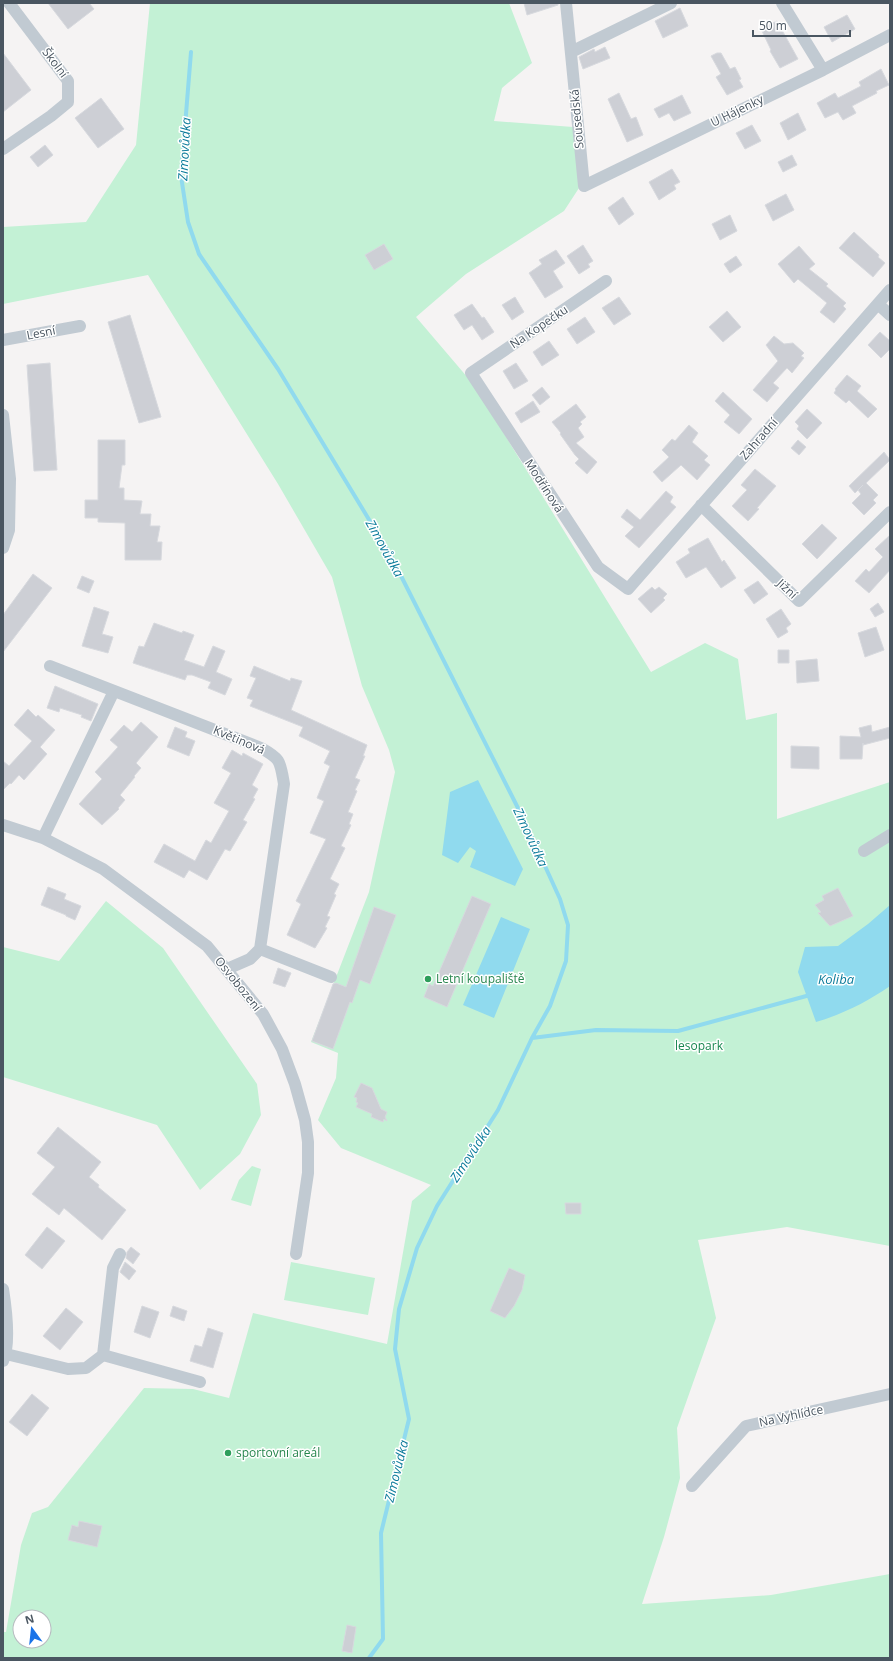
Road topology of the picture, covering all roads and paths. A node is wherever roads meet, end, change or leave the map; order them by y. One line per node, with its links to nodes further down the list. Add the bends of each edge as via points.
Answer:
1 (9, 3): 8 (street, Školní, via 68,81 68,102)
2 (566, 3): 6 (street, Sousedská)
3 (671, 3): 6 (street)
4 (782, 3): 7 (street)
5 (890, 35): 7 (street, U Hájenky)
6 (571, 52): 9 (street, Sousedská)
7 (823, 70): 9 (street, U Hájenky)
8 (3, 149)
9 (584, 186)
10 (606, 281): 16 (street, Na Kopečku)
11 (890, 290): 12 (street, Zahradní)
12 (878, 304): 13 (street); 18 (street, Zahradní)
13 (890, 315)
14 (80, 326): 15 (street, Lesní)
15 (3, 340)
16 (471, 373): 21 (street, Modřínová, via 598,567)
17 (3, 414): 20 (street, via 10,479 9,530)
18 (701, 505): 19 (street, Jižní, via 799,601); 21 (street, Zahradní)
19 (890, 512)
20 (3, 548)
21 (628, 588)
22 (50, 666): 23 (street, Květinová)
23 (114, 691): 26 (street); 28 (street, Květinová, via 253,745 275,756 281,766 284,784)
24 (3, 825): 26 (street, Osvobození)
25 (890, 835): 27 (street)
26 (43, 838): 29 (street, Osvobození, via 103,869 207,946)
27 (864, 851)
28 (260, 949): 29 (street, via 250,959); 30 (street)
29 (227, 969): 32 (street, Osvobození, via 263,1014 282,1048 305,1120 309,1162)
30 (331, 977)
31 (120, 1254): 34 (street, via 113,1268)
32 (296, 1254)
33 (3, 1289): 35 (street, via 7,1315)
34 (103, 1355): 35 (street, via 86,1368 68,1369); 36 (street)
35 (5, 1358)
36 (200, 1382)
37 (890, 1394): 38 (street, Na Vyhlídce, via 746,1426)
38 (692, 1486)

